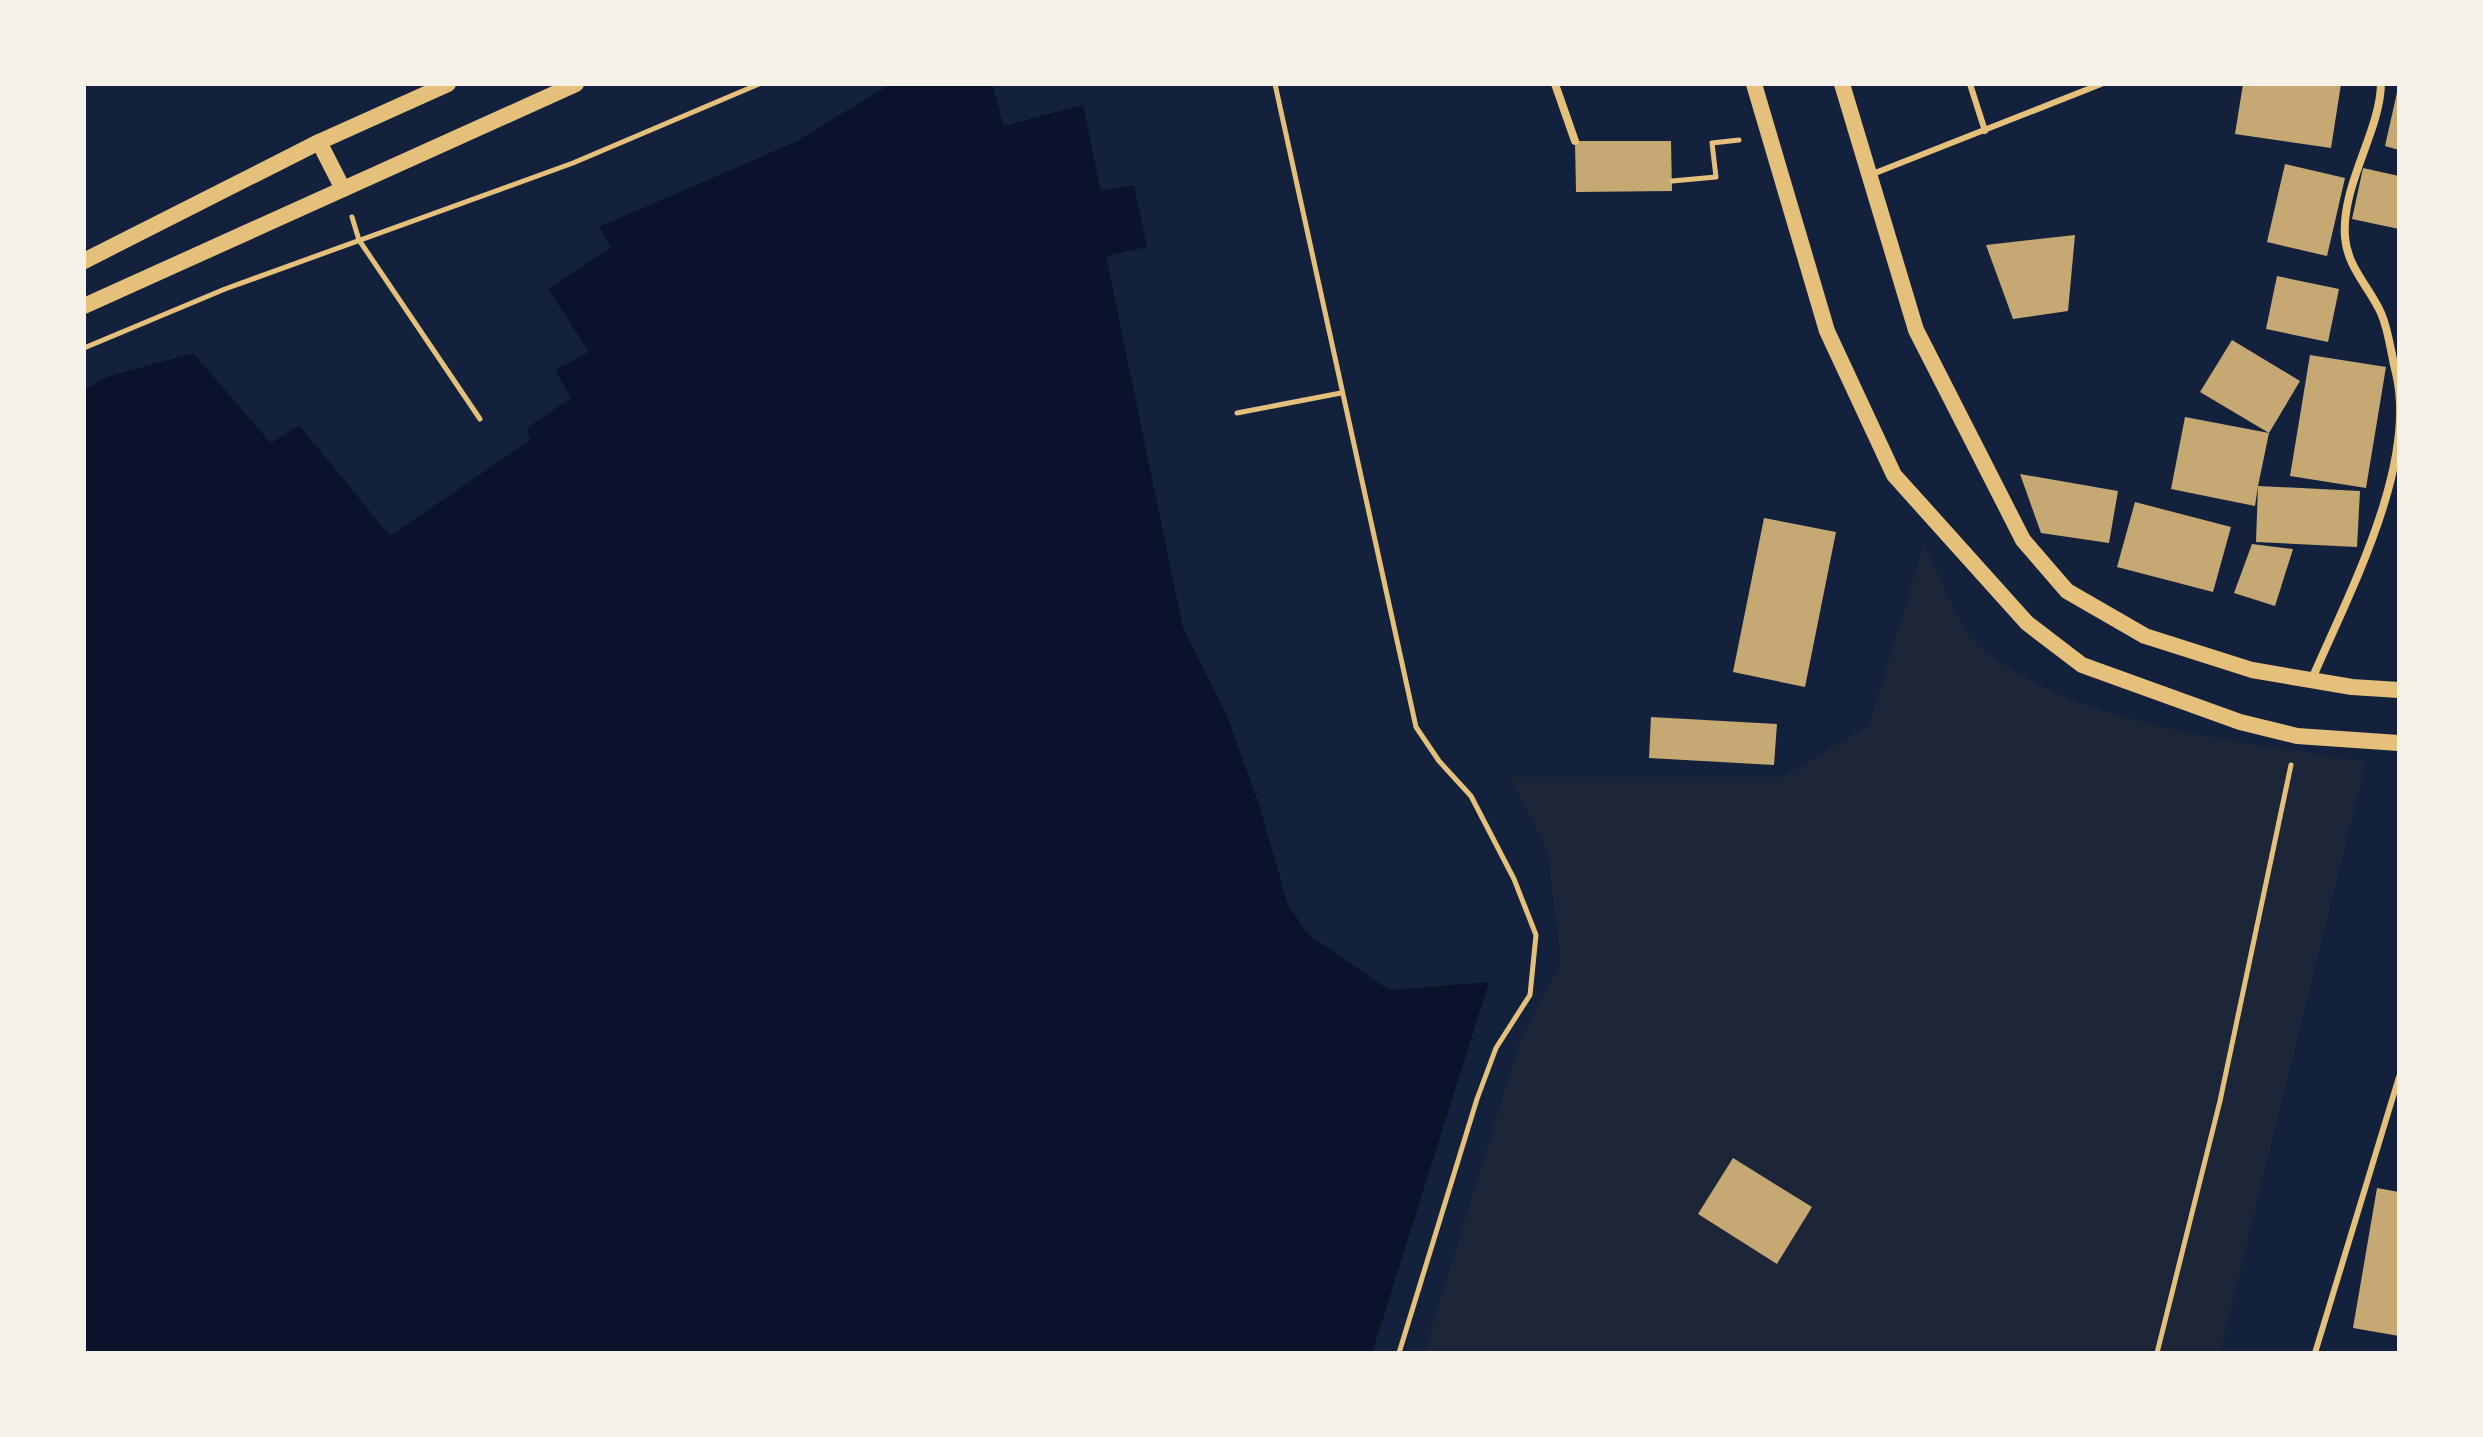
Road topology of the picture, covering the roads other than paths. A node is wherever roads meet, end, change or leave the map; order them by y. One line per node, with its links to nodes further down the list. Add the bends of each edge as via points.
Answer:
1 (448, 84): 11 (main road)
2 (576, 84): 13 (main road)
3 (1555, 84): 10 (street)
4 (1754, 84): 18 (main road, via 1827,331 1894,475 2027,623 2082,665 2240,722 2297,736)
5 (1842, 84): 12 (main road)
6 (1970, 84): 9 (lane)
7 (2101, 84): 9 (lane)
8 (2381, 84): 16 (street, via 2350,192 2344,237 2350,261 2382,315 2398,380 2398,442 2381,518)
9 (1985, 131): 12 (lane)
10 (1575, 141)
11 (319, 142): 13 (main road); 14 (main road)
12 (1870, 175): 16 (main road, via 1916,330 2023,540 2067,591 2145,636 2252,670)
13 (343, 189): 15 (main road)
14 (84, 261)
15 (84, 306)
16 (2311, 680): 17 (main road)
17 (2399, 690)
18 (2399, 743)
19 (2399, 1077): 20 (lane)
20 (2315, 1353)

